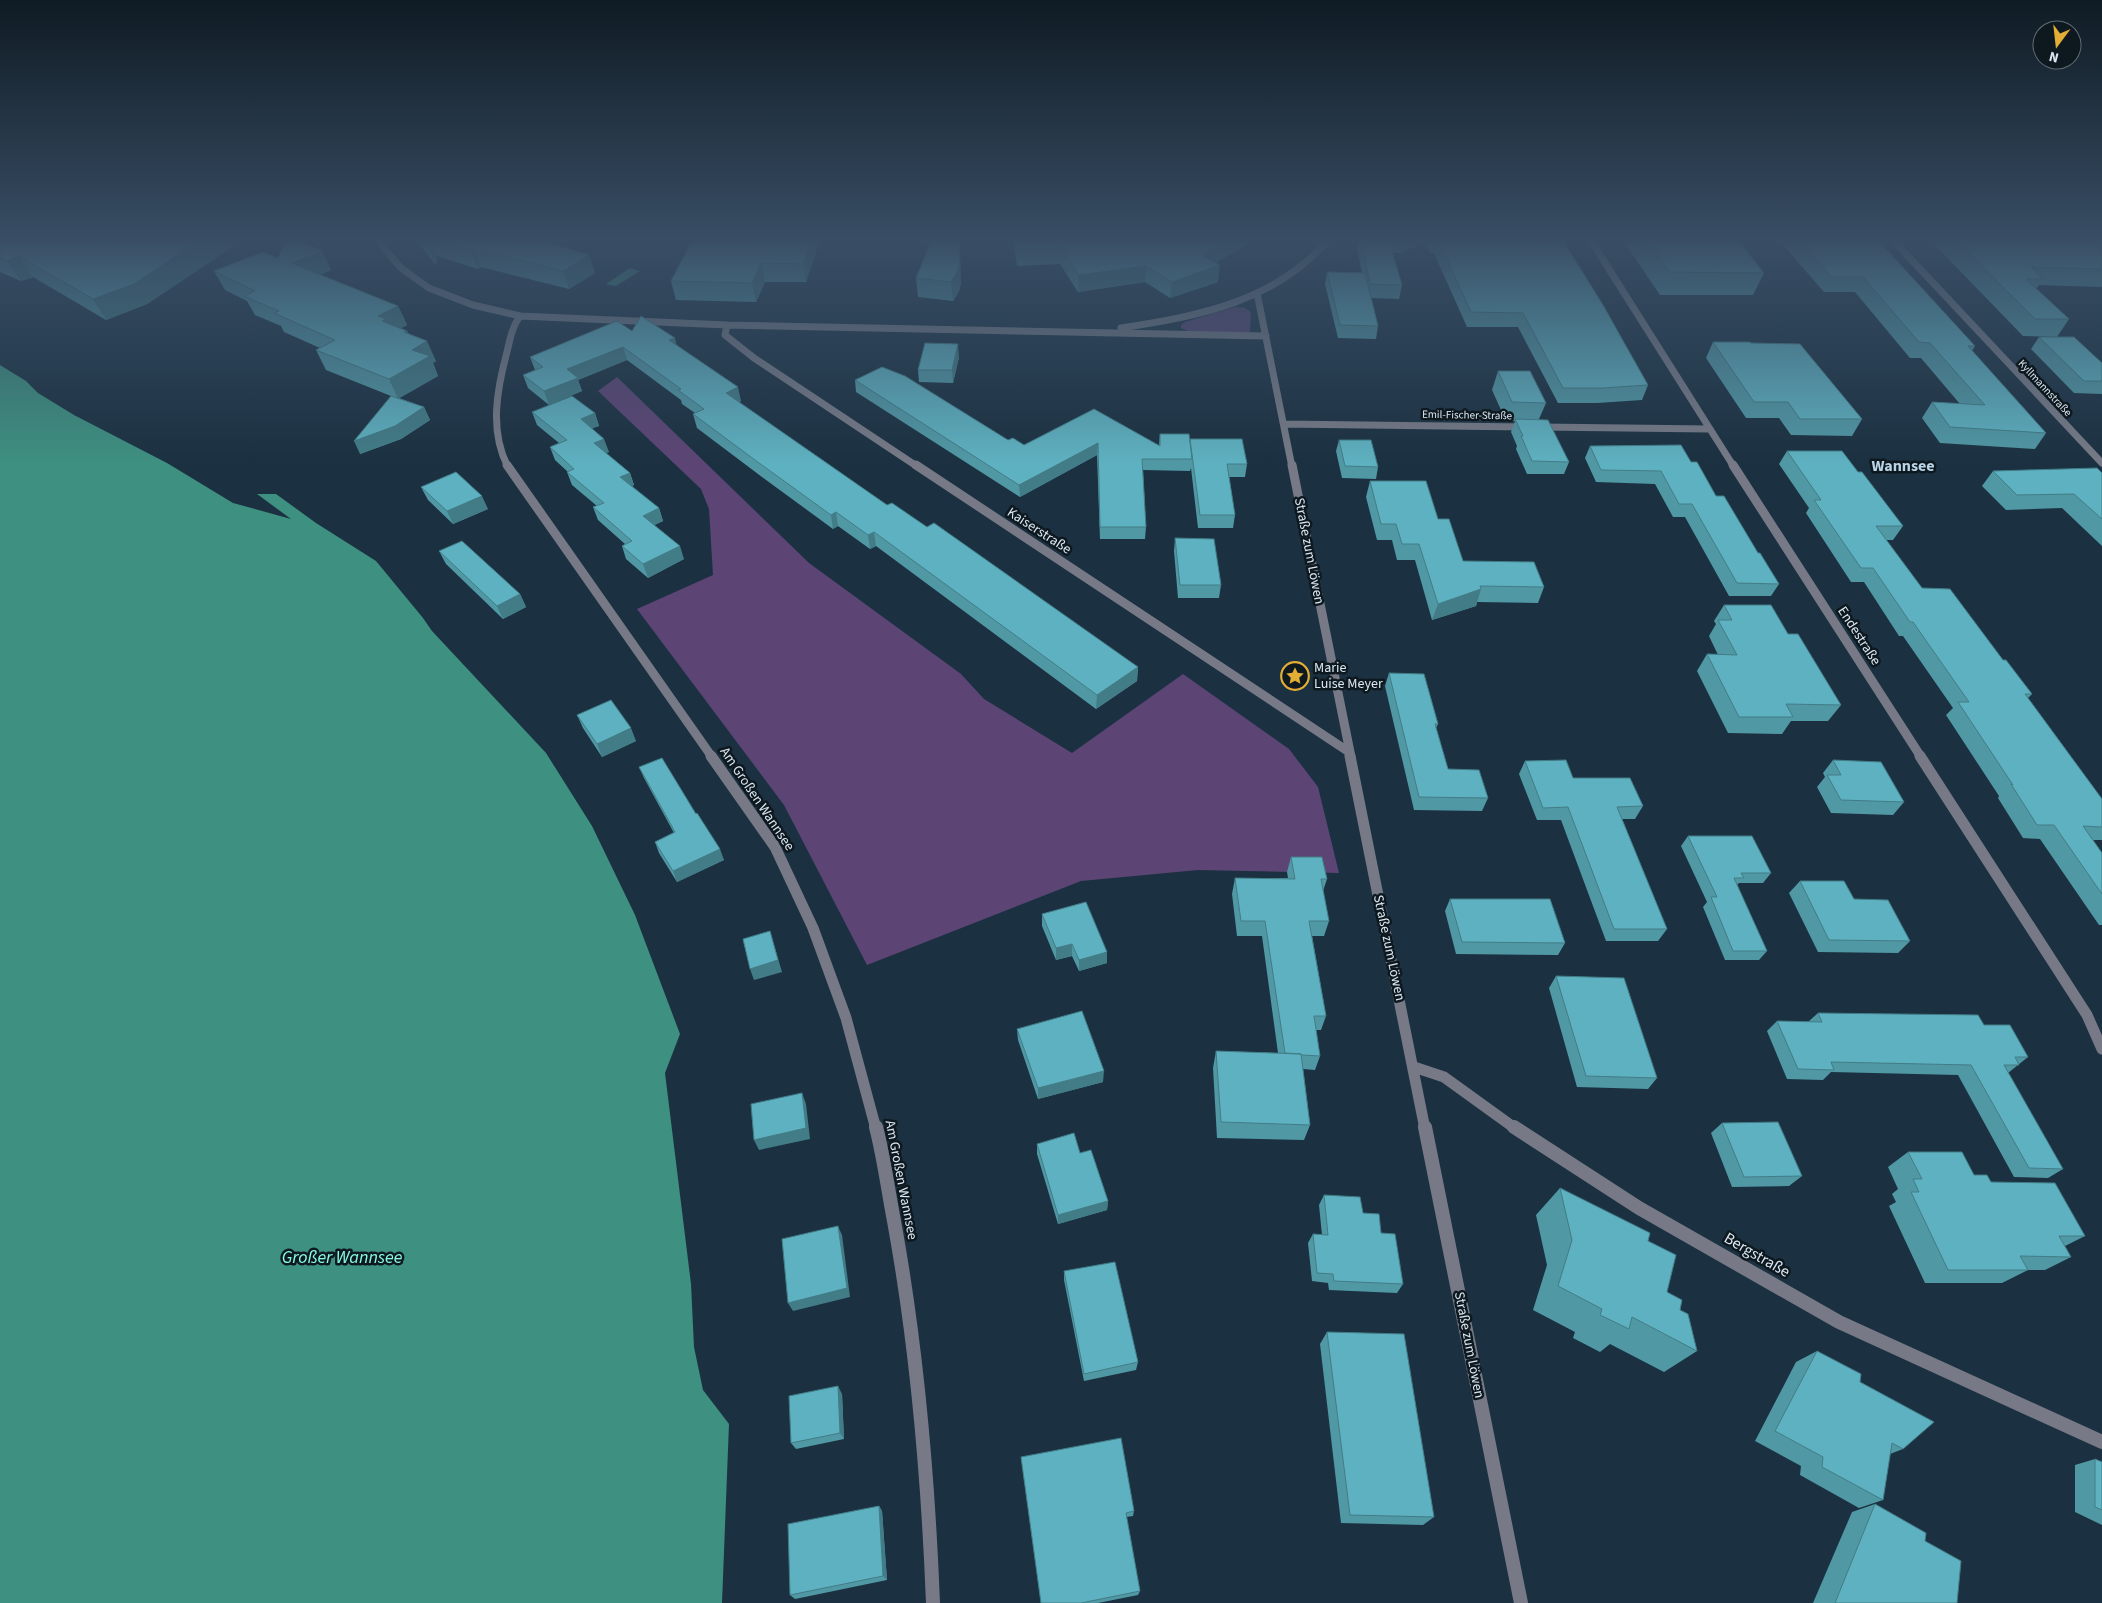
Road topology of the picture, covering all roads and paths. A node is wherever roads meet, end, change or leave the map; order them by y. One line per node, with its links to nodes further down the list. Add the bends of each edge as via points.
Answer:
1 (510, 314): 6 (street)
2 (1192, 314): 8 (street, via 1157,323)
3 (1261, 314): 9 (street, Straße zum Löwen)
4 (1637, 314): 11 (street, Endestraße)
5 (1962, 314): 12 (street, Kyllmannstraße)
6 (520, 316): 7 (street); 17 (street, Am Großen Wannsee, via 514,324 496,394 495,417 501,450 516,480 775,847 813,928 846,1018 878,1135 905,1280 920,1403)
7 (727, 325): 8 (street); 13 (street, Kaiserstraße, via 725,335 754,358)
8 (1092, 332): 9 (street)
9 (1266, 336): 10 (street, Straße zum Löwen)
10 (1284, 424): 11 (street, Emil-Fischer-Straße); 13 (street, Straße zum Löwen)
11 (1709, 429): 14 (street, Endestraße, via 2082,1007)
12 (2102, 463)
13 (1349, 752): 15 (street, Straße zum Löwen)
14 (2102, 1049)
15 (1414, 1067): 16 (street, Bergstraße, via 1444,1077 1493,1114 1639,1208 1839,1322); 18 (street, Straße zum Löwen)
16 (2102, 1442)
17 (933, 1603)
18 (1521, 1603)

